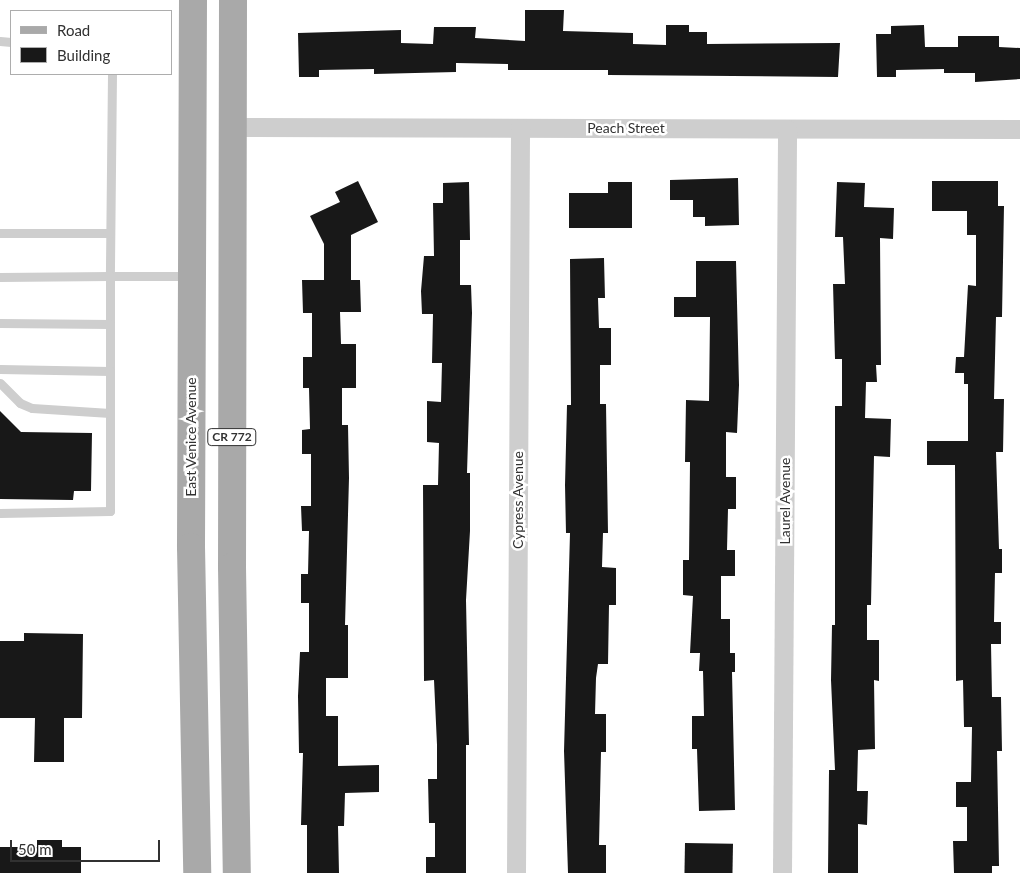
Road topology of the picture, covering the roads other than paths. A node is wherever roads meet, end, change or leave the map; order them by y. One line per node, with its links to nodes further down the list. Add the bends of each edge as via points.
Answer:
1 (193, 0): 11 (main road, East Venice Avenue / CR 772)
2 (233, 0): 4 (main road, CR 772)
3 (112, 75): 9 (lane)
4 (233, 127): 5 (street, Peach Street); 21 (main road, CR 772, via 232,567)
5 (520, 128): 6 (street, Peach Street); 22 (street, Cypress Avenue)
6 (787, 129): 7 (street, Peach Street); 23 (street, Laurel Avenue)
7 (1020, 129)
8 (0, 233): 9 (lane)
9 (110, 233): 10 (lane)
10 (110, 276): 11 (lane); 12 (lane); 14 (lane)
11 (191, 276): 20 (main road, East Venice Avenue / CR 772)
12 (0, 277)
13 (0, 323): 14 (lane)
14 (110, 324): 16 (lane)
15 (0, 369): 16 (lane)
16 (110, 370): 18 (lane)
17 (0, 383): 18 (lane, via 20,403 32,408)
18 (110, 413): 19 (lane, via 110,511)
19 (0, 512)
20 (196, 873)
21 (237, 873)
22 (516, 873)
23 (782, 873)

